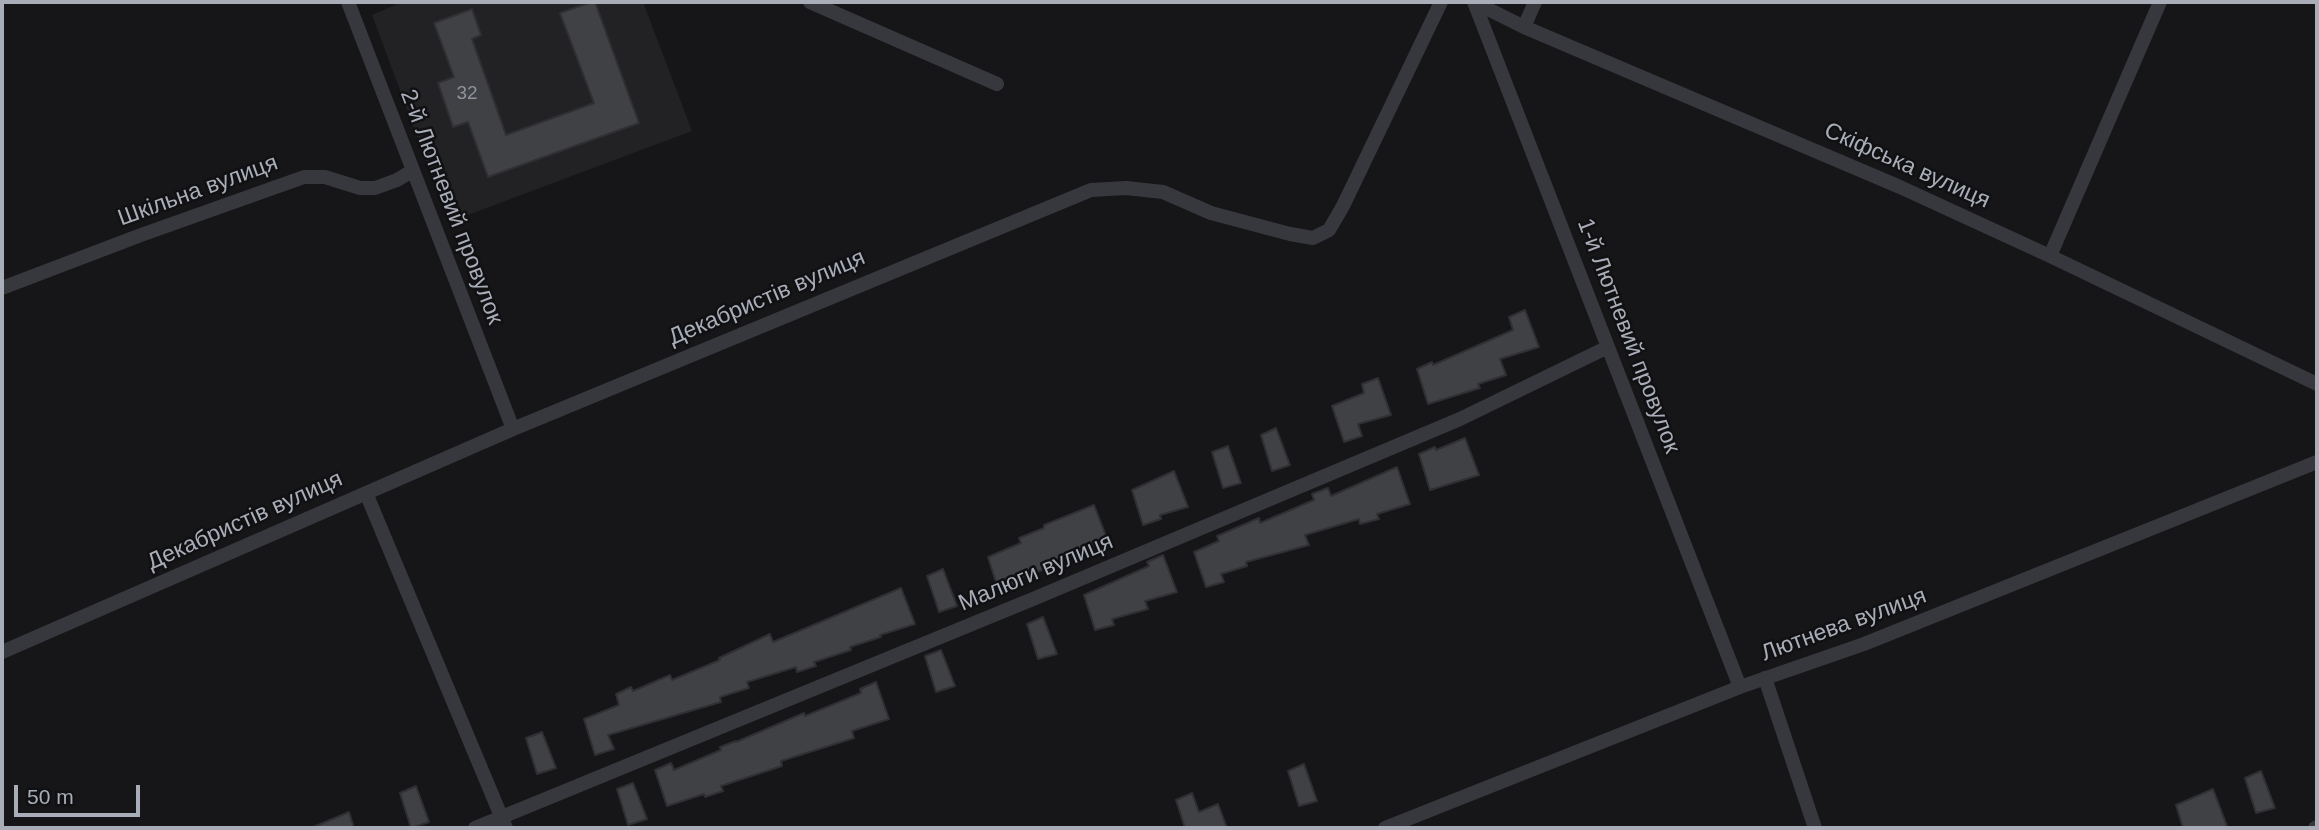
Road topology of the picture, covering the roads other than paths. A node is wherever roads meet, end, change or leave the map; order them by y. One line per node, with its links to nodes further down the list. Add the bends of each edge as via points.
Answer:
1 (348, 2): 9 (street, 2-й Лютневий провулок)
2 (810, 2): 8 (street)
3 (1441, 2): 14 (street, Декабристів вулиця, via 1343,206 1329,230 1313,238 1211,214 1163,192 1091,190)
4 (1474, 2): 7 (street, Скіфська вулиця); 12 (street, 1-й Лютневий провулок)
5 (1535, 2): 7 (street)
6 (2160, 2): 10 (street)
7 (1524, 27): 10 (street, Скіфська вулиця)
8 (997, 84)
9 (412, 172): 11 (street, Шкільна вулиця, via 375,188 304,177); 14 (street, 2-й Лютневий провулок)
10 (2050, 256): 13 (street, Скіфська вулиця)
11 (2, 288)
12 (1608, 346): 19 (street, 1-й Лютневий провулок); 20 (street, Малюги вулиця, via 1461,419)
13 (2317, 384)
14 (513, 429): 16 (street, Декабристів вулиця)
15 (2317, 462): 18 (street, Лютнева вулиця, via 1864,644)
16 (366, 494): 17 (street, Декабристів вулиця); 20 (street)
17 (2, 652)
18 (1765, 678): 19 (street, Лютнева вулиця); 23 (street)
19 (1740, 687): 22 (street, Лютнева вулиця)
20 (504, 823): 21 (street, Малюги вулиця)
21 (475, 828)
22 (1385, 828)
23 (1815, 828)

